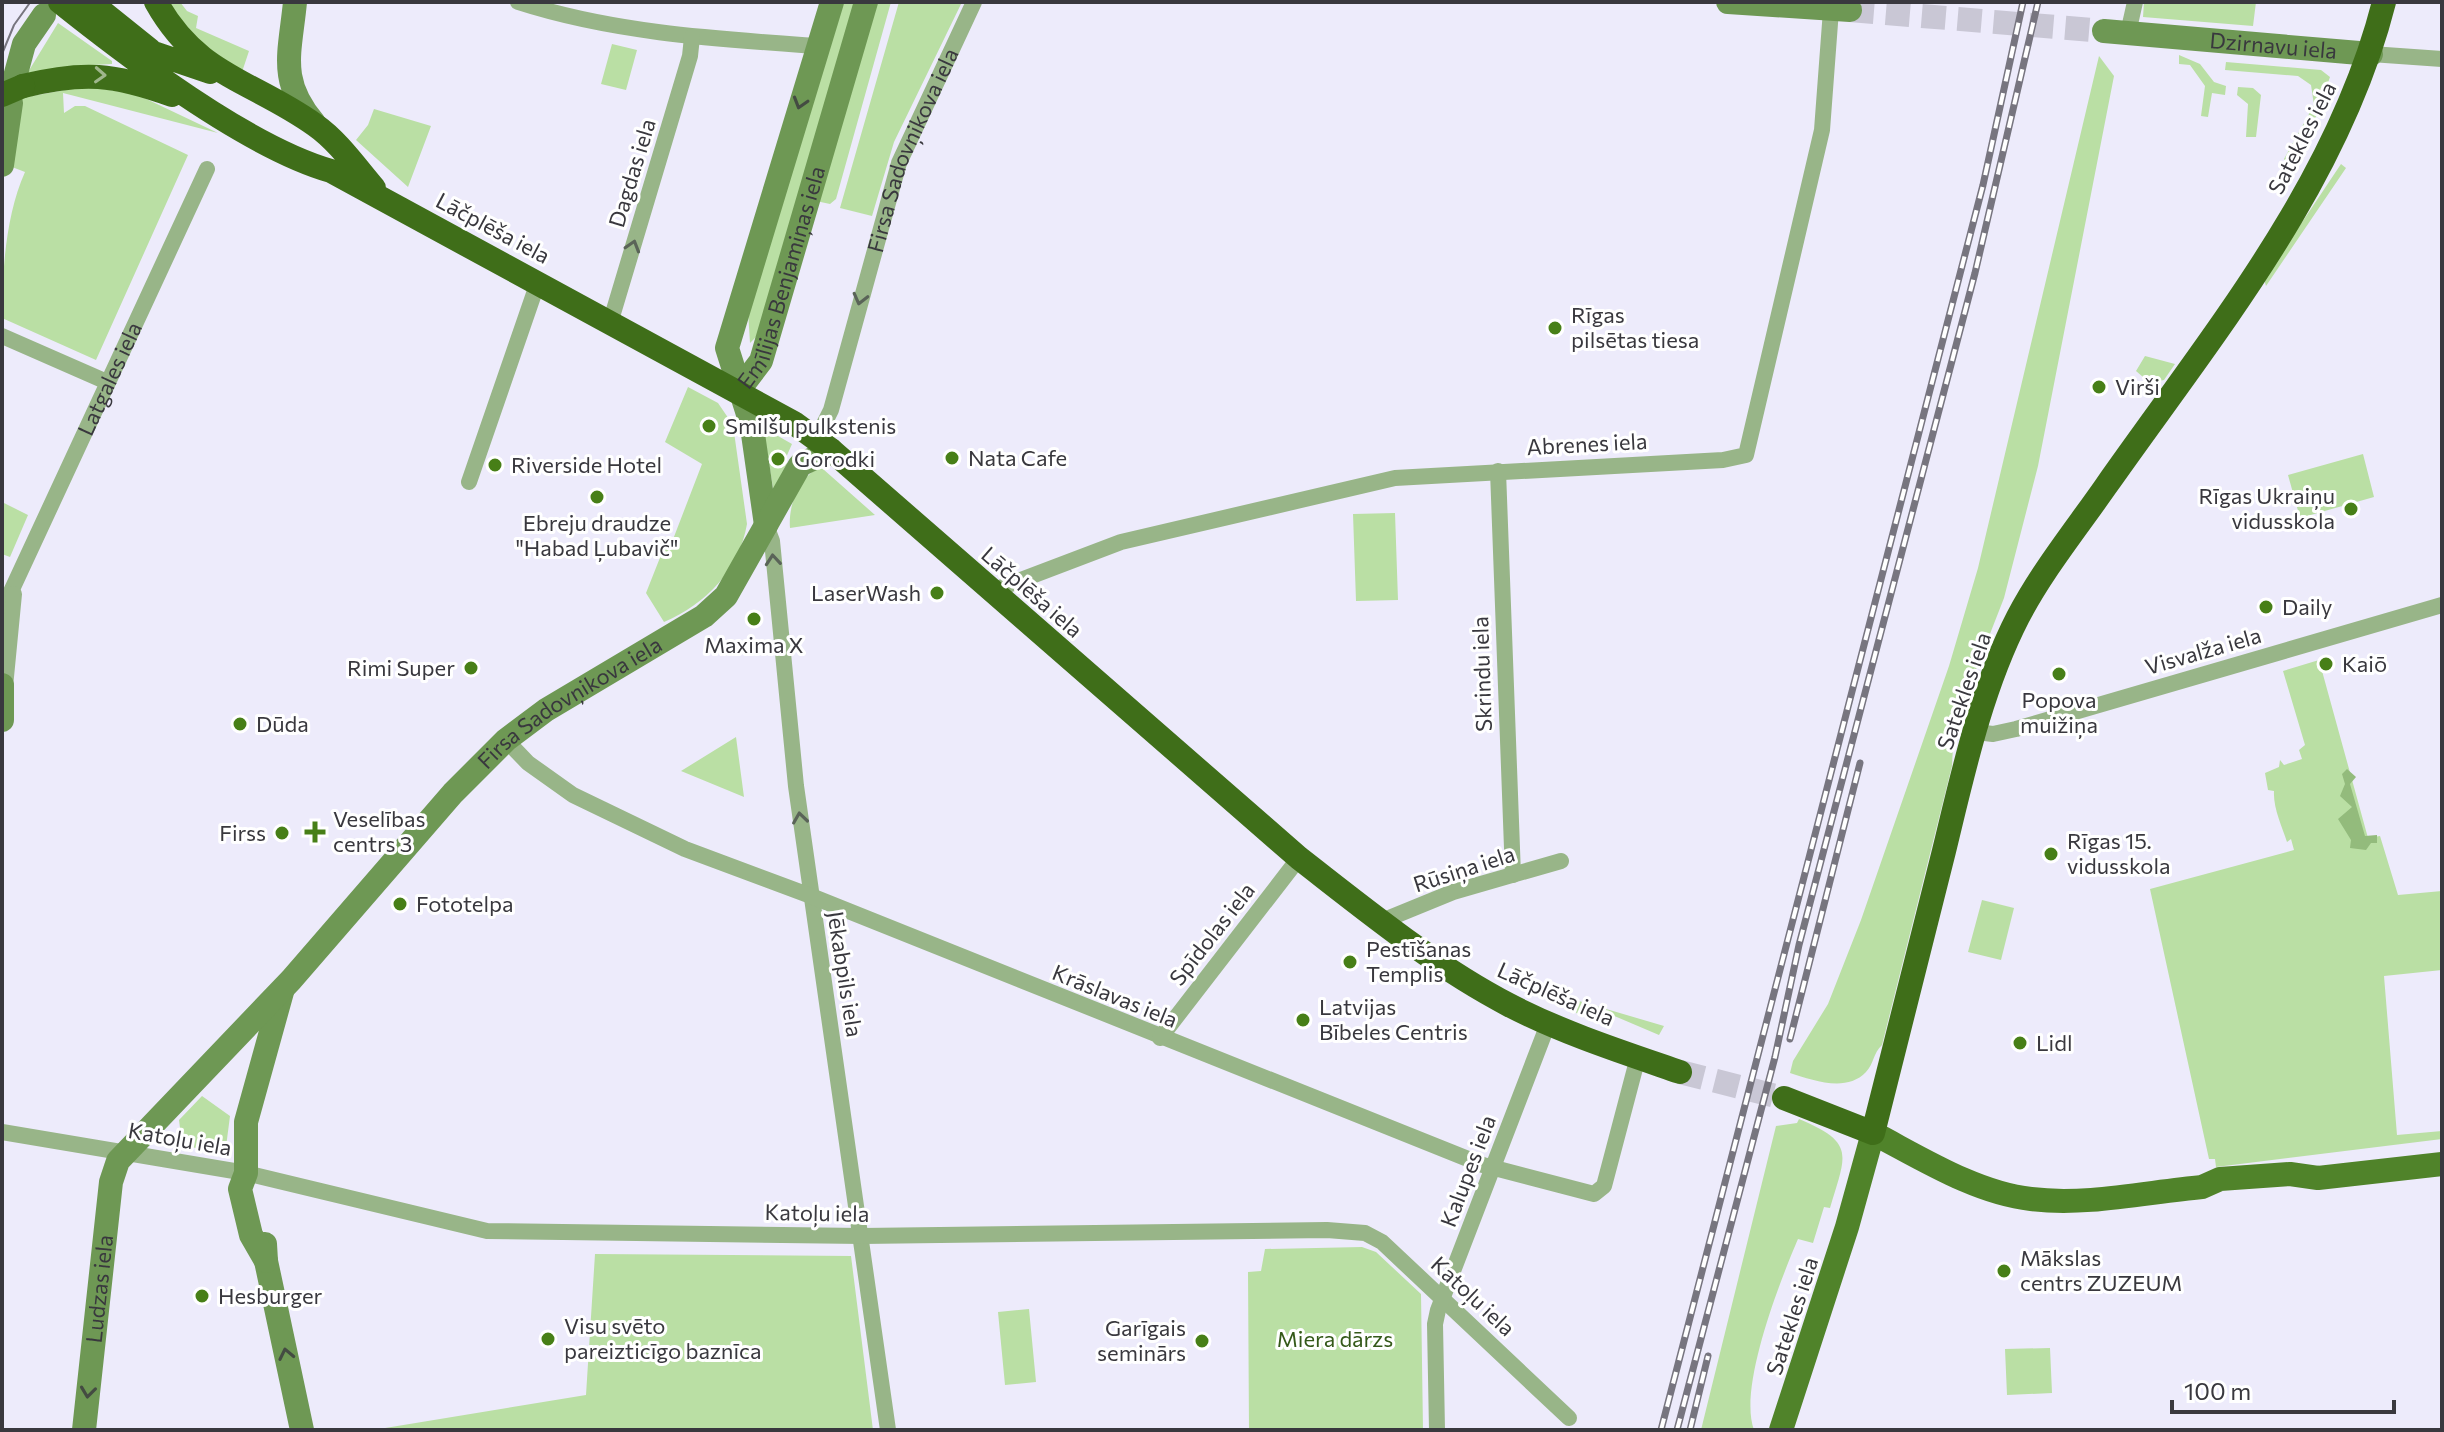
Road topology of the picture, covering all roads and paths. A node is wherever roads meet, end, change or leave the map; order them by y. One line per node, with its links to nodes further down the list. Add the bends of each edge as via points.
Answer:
1 (156, 2): 18 (highway, via 189,48)
2 (295, 2): 19 (street)
3 (518, 2): 13 (street, via 568,17)
4 (832, 2): 14 (street, Emīlijas Benjamiņas iela)
5 (866, 2): 32 (street, Emīlijas Benjamiņas iela, via 761,361)
6 (974, 2): 33 (street, Firsa Sadovņikova iela, one-way to 33, via 899,163)
7 (1728, 2): 11 (street)
8 (2135, 2): 12 (street)
9 (2384, 2): 16 (highway, Satekles iela)
10 (66, 7): 15 (highway, Lāčplēša iela); 20 (street, via 24,44); 22 (highway, Lāčplēša iela)
11 (1838, 7): 34 (street, Abrenes iela, via 1820,142 1746,455)
12 (2116, 32): 16 (street, Dzirnavu iela)
13 (692, 37): 14 (street); 29 (street, Dagdas iela, one-way to 13)
14 (817, 46): 32 (street, Emīlijas Benjamiņas iela, one-way to 32, via 727,348)
15 (154, 53): 18 (highway); 26 (highway, Lāčplēša iela, via 303,147)
16 (2371, 54): 17 (street, Dzirnavu iela); 43 (highway, Satekles iela, via 2319,170 2279,238 2019,616)
17 (2442, 59)
18 (231, 80): 21 (highway)
19 (289, 84): 21 (street, via 280,94); 23 (street)
20 (13, 90): 22 (highway, one-way to 22, via 70,75 109,75); 24 (street)
21 (264, 98): 23 (highway)
22 (207, 107): 26 (highway, Lāčplēša iela, via 304,163)
23 (315, 125): 27 (highway)
24 (2, 165)
25 (207, 169): 31 (street, Latgales iela)
26 (331, 171): 27 (highway, Lāčplēša iela)
27 (383, 199): 28 (highway, Lāčplēša iela)
28 (538, 282): 29 (highway, Lāčplēša iela); 35 (street)
29 (611, 320): 32 (highway, Lāčplēša iela)
30 (2, 336): 31 (street)
31 (107, 382): 37 (street, Latgales iela)
32 (739, 390): 33 (highway, Lāčplēša iela); 36 (street, via 752,427)
33 (824, 444): 36 (street, Firsa Sadovņikova iela, via 800,465); 38 (highway, Lāčplēša iela)
34 (1498, 471): 38 (street, Abrenes iela, via 1395,478 1344,488 1121,542); 47 (street, Skrindu iela)
35 (469, 482)
36 (766, 525): 44 (street, Firsa Sadovņikova iela, via 739,579 704,616 546,710); 48 (street, Jēkabpils iela, one-way to 36, via 782,674 772,541)
37 (15, 588): 40 (street, Latgales iela); 41 (street, Latgales iela)
38 (992, 591): 45 (highway, Lāčplēša iela)
39 (2442, 605): 43 (street, Visvalža iela, via 2016,729)
40 (2, 611)
41 (3, 686): 42 (street, Latgales iela)
42 (2, 720)
43 (1976, 732): 59 (highway, Satekles iela)
44 (506, 740): 48 (street, Krāslavas iela, via 550,779 620,820); 50 (street, Firsa Sadovņikova iela, via 453,793)
45 (1299, 858): 49 (highway, Lāčplēša iela); 52 (street, Spīdolas iela)
46 (1561, 861): 47 (street, Rūsiņa iela)
47 (1513, 875): 49 (street, Rūsiņa iela)
48 (811, 896): 52 (street, Krāslavas iela); 64 (street, Jēkabpils iela)
49 (1382, 921): 51 (highway, Lāčplēša iela, via 1475,986)
50 (282, 990): 54 (street, Firsa Sadovņikova iela); 57 (street, Firsa Sadovņikova iela)
51 (1548, 1024): 53 (highway, Lāčplēša iela); 62 (street, Kalupes iela)
52 (1160, 1038): 62 (street, Krāslavas iela)
53 (1638, 1057): 55 (highway, Lāčplēša iela); 62 (street, Krāslavas iela, via 1600,1191 1594,1194)
54 (214, 1063): 57 (street, via 242,1061); 60 (street, Firsa Sadovņikova iela)
55 (1680, 1072)
56 (1784, 1098): 59 (highway)
57 (246, 1122): 63 (street, Firsa Sadovņikova iela)
58 (2, 1132): 60 (street, Katoļu iela)
59 (1873, 1133): 61 (main road, via 1978,1185 2029,1199 2202,1187 2220,1192); 71 (main road, Satekles iela)
60 (126, 1151): 63 (street, Katoļu iela); 67 (street, Ludzas iela, one-way to 67, via 111,1182)
61 (2442, 1164)
62 (1493, 1169): 65 (street, Kalupes iela)
63 (246, 1173): 64 (street, Katoļu iela, via 487,1231); 68 (street, Firsa Sadovņikova iela, one-way to 63, via 254,1188)
64 (862, 1236): 65 (street, Katoļu iela, via 1365,1233); 69 (street, Jēkabpils iela)
65 (1444, 1299): 66 (street, Katoļu iela); 70 (street, Kalupes iela, via 1435,1324)
66 (1569, 1418)
67 (84, 1430)
68 (302, 1430)
69 (888, 1430)
70 (1437, 1430)
71 (1781, 1430)

